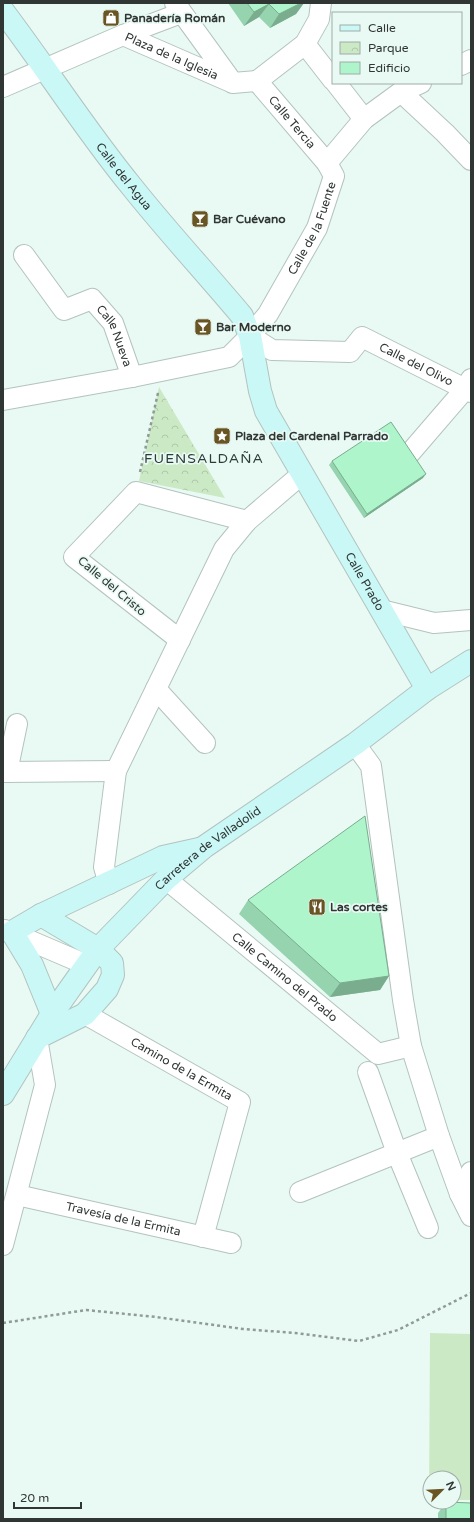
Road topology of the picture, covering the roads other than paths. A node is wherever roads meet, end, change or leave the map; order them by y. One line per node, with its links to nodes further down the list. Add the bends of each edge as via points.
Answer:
1 (321, 3): 5 (street, via 319,19)
2 (178, 8): 4 (street, Plaza de la Iglesia); 11 (street, Plaza de la Iglesia)
3 (3, 11): 8 (street, Calle del Agua)
4 (123, 35): 8 (street); 11 (street, Plaza de la Iglesia)
5 (304, 44): 9 (street); 10 (street)
6 (471, 60): 7 (street)
7 (462, 64)
8 (45, 69): 14 (street); 20 (street, Calle del Agua, via 132,187 242,316)
9 (332, 79)
10 (257, 81): 11 (street, Plaza de la Iglesia); 18 (street, Calle Tercia)
11 (233, 83)
12 (337, 84): 16 (street)
13 (419, 84): 15 (street, Calle de la Fuente)
14 (3, 87)
15 (401, 92): 16 (street, Calle de la Fuente); 17 (street)
16 (364, 118): 18 (street, Calle de la Fuente)
17 (471, 160)
18 (327, 163): 20 (street, Calle de la Fuente, via 334,176 317,228 268,314)
19 (24, 255): 21 (street, Calle Nueva, via 64,310 92,299 113,323)
20 (250, 336): 21 (street, Calle Nueva, via 229,358); 22 (street, Calle del Olivo, via 272,350 350,352 362,337); 25 (street, via 266,411)
21 (132, 377): 23 (street, Calle Nueva)
22 (469, 386): 24 (street)
23 (3, 400)
24 (410, 453)
25 (302, 474): 26 (street); 27 (street, Calle Prado)
26 (247, 521): 29 (street, via 224,549); 29 (street, Calle del Cristo, via 136,492 74,557)
27 (381, 610): 28 (street, via 434,623); 32 (street, Calle Prado)
28 (471, 620)
29 (180, 640): 31 (street)
30 (471, 661): 32 (street, Carretera de Valladolid)
31 (156, 689): 34 (street); 36 (street)
32 (427, 689): 35 (street, Carretera de Valladolid)
33 (17, 724): 37 (street)
34 (205, 743)
35 (355, 744): 38 (street, Carretera de Valladolid); 47 (street, via 372,766)
36 (116, 771): 37 (street); 40 (street, via 104,867)
37 (5, 772)
38 (204, 848): 39 (street, Carretera de Valladolid); 40 (street, via 163,857)
39 (166, 879): 43 (street, Carretera de Valladolid); 47 (street, Calle Camino del Prado, via 378,1054)
40 (109, 884): 41 (street)
41 (41, 915): 42 (street); 43 (street)
42 (7, 931): 43 (street); 44 (street, via 32,966)
43 (93, 957): 44 (street, Carretera de Valladolid); 45 (street, via 112,963 113,975 107,989)
44 (52, 1014): 46 (street, Carretera de Valladolid)
45 (85, 1014): 46 (street); 58 (street, Camino de la Ermita, via 240,1102)
46 (37, 1038): 49 (street, Carretera de Valladolid); 55 (street, via 45,1085)
47 (411, 1046): 50 (street)
48 (368, 1072): 51 (street)
49 (3, 1094)
50 (439, 1136): 51 (street); 54 (street)
51 (397, 1153): 53 (street); 57 (street)
52 (471, 1172): 54 (street)
53 (300, 1192)
54 (460, 1194): 56 (street)
55 (17, 1195): 58 (street, Travesía de la Ermita); 60 (street)
56 (471, 1216)
57 (428, 1228)
58 (203, 1237): 59 (street, Travesía de la Ermita)
59 (231, 1243)
60 (3, 1245)

